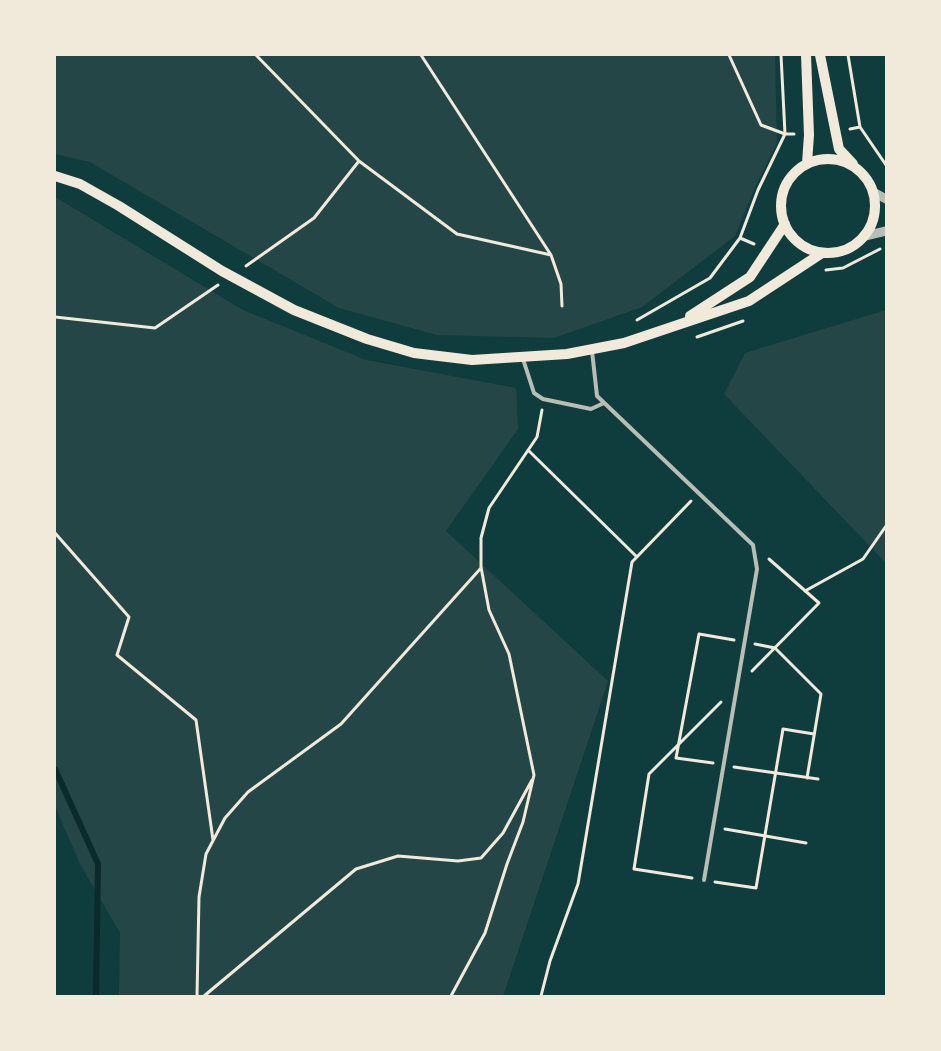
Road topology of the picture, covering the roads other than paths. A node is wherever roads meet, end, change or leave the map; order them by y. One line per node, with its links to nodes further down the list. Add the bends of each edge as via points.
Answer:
1 (806, 55): 3 (main road)
2 (820, 55): 4 (main road, via 839,148)
3 (807, 163): 4 (main road, via 833,159); 8 (main road, via 788,181 783,192 781,209)
4 (857, 169): 6 (main road)
5 (55, 176): 14 (main road, via 80,184 222,271 294,310 367,339 414,353 472,360)
6 (873, 192): 7 (street); 10 (main road, via 874,215)
7 (886, 199)
8 (785, 224): 11 (main road, via 793,238); 12 (main road, via 750,277)
9 (886, 231): 10 (street)
10 (865, 236): 11 (main road, via 838,252)
11 (822, 252): 12 (main road, via 749,301)
12 (680, 322): 13 (main road, via 624,343)
13 (592, 349): 14 (main road); 15 (lane, via 597,396)
14 (522, 357): 15 (lane, via 534,393 543,399 592,409)
15 (604, 403): 16 (lane, via 753,545 757,569)
16 (704, 880)

